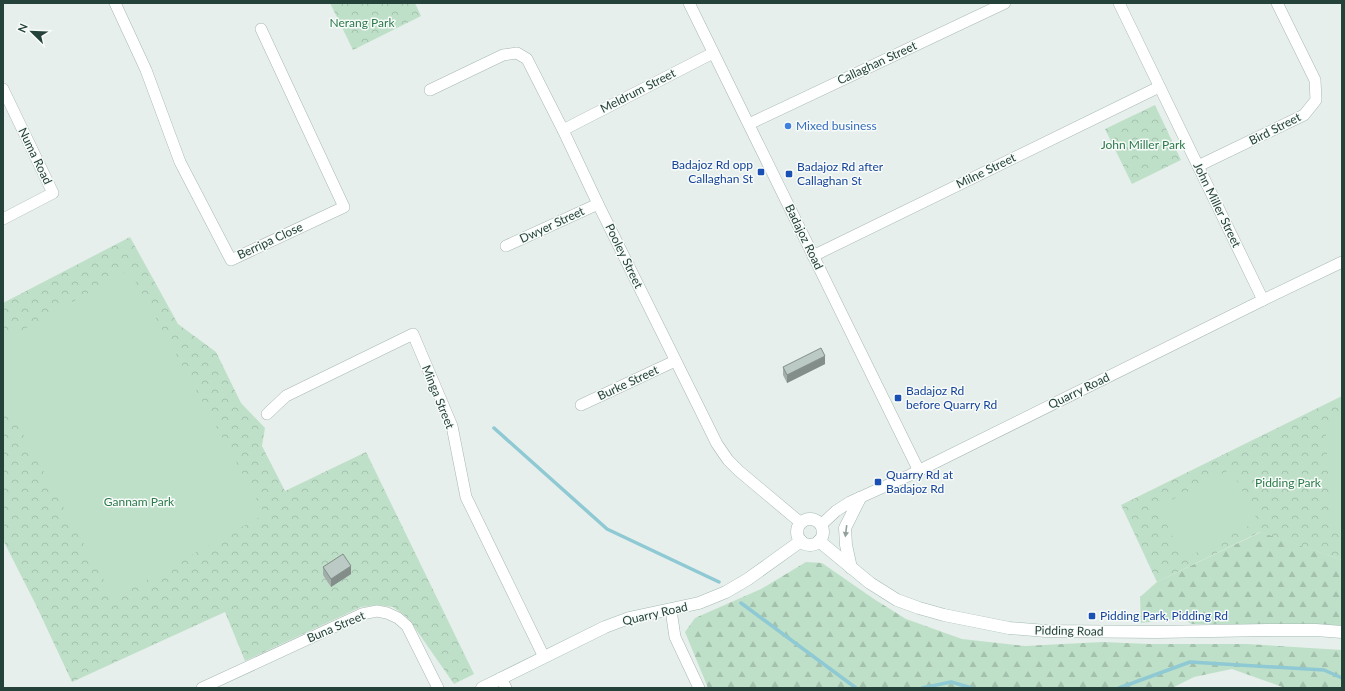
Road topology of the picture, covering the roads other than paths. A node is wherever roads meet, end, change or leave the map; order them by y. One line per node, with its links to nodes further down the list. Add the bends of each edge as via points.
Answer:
1 (115, 3): 6 (street, Berripa Close, via 146,70 180,162 231,260 344,207)
2 (689, 3): 7 (street, Badajoz Road)
3 (1005, 3): 11 (street, Callaghan Street)
4 (1119, 3): 8 (street, John Miller Street)
5 (1277, 3): 13 (street, Bird Street, via 1315,80 1316,100 1304,115)
6 (261, 29)
7 (713, 52): 11 (street, Badajoz Road); 12 (street, Meldrum Street)
8 (1159, 86): 13 (street, John Miller Street); 17 (street, Milne Street)
9 (3, 89): 15 (street, Numa Road, via 54,193)
10 (430, 90): 12 (street, Pooley Street, via 503,55 517,53 527,59)
11 (749, 124): 17 (street, Badajoz Road)
12 (563, 130): 14 (street, Pooley Street)
13 (1198, 166): 19 (street, John Miller Street)
14 (598, 204): 16 (street, Dwyer Street); 20 (street, Pooley Street)
15 (3, 219)
16 (506, 246)
17 (813, 256): 23 (street, Badajoz Road)
18 (1342, 262): 19 (street, Quarry Road)
19 (1263, 300): 23 (street, Quarry Road)
20 (675, 361): 21 (street, Burke Street); 25 (street, Pooley Street, via 717,444 728,460)
21 (581, 405)
22 (267, 414): 32 (street, Minga Street, via 286,396 413,334 452,426 466,496)
23 (918, 471): 24 (street, Quarry Road)
24 (860, 498): 26 (street, Quarry Road, via 840,509); 29 (street, one-way to 29, via 845,528)
25 (801, 523): 26 (street, via 809,519); 27 (street, via 798,534)
26 (821, 525): 28 (street, via 823,532)
27 (801, 541): 28 (street, via 810,545); 30 (street, Quarry Road, via 726,592 699,603)
28 (819, 541): 29 (street, Pidding Road)
29 (851, 568): 31 (street, Pidding Road, via 881,591 906,604 944,615 1009,628 1157,632)
30 (671, 610): 32 (street, Quarry Road, via 629,618 604,627); 37 (street, via 675,637)
31 (1342, 632)
32 (544, 657): 33 (street, Quarry Road)
33 (504, 683): 36 (street, Quarry Road)
34 (202, 688): 35 (street, Buna Street, via 362,614 377,611 398,618 407,626)
35 (438, 688)
36 (482, 688)
37 (699, 688)

